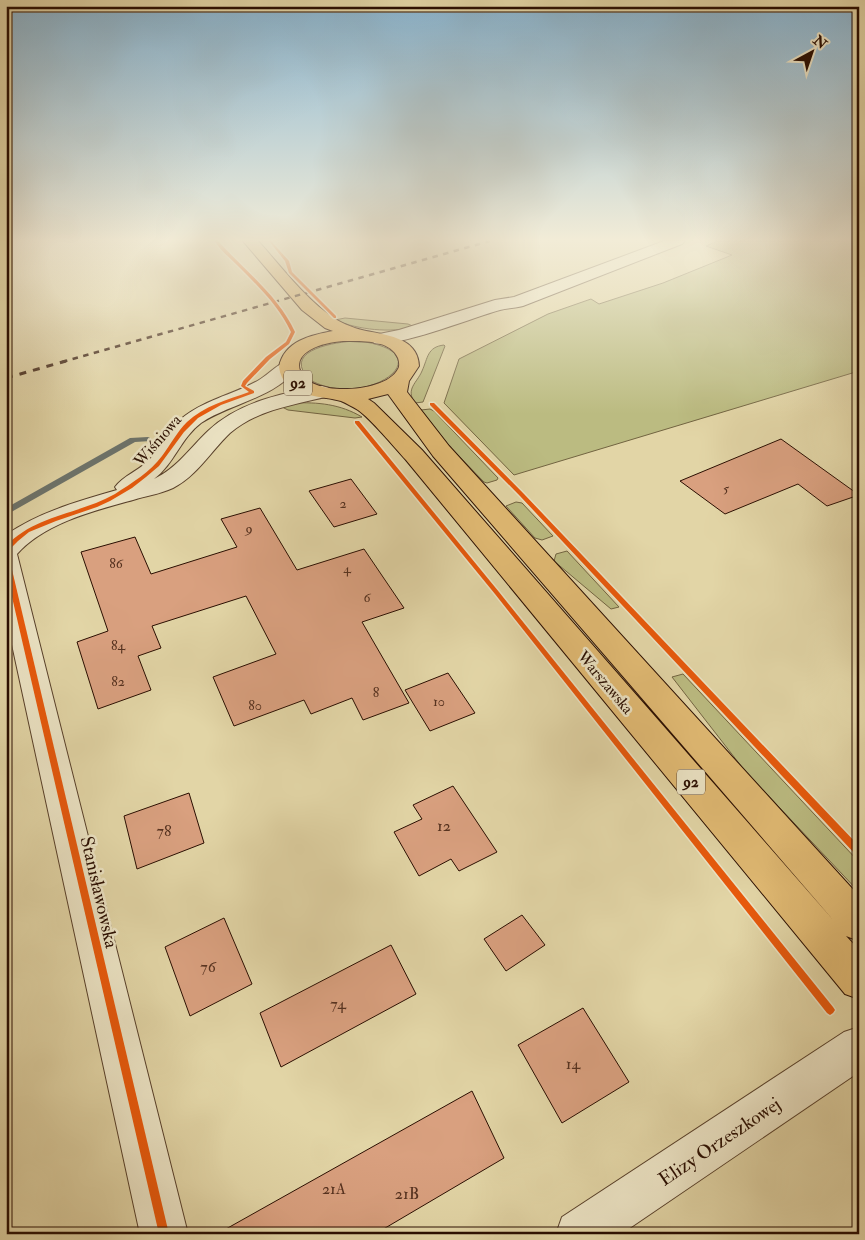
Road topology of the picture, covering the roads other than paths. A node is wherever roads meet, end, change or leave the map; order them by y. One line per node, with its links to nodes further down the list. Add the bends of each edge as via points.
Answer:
1 (282, 299): 7 (main road, via 302,324)
2 (302, 299): 5 (main road, 92, via 331,324)
3 (525, 299): 4 (street)
4 (517, 302): 6 (street, via 501,304 402,336); 9 (street, via 510,309)
5 (360, 335): 6 (main road, 92); 7 (main road, 92, via 327,338)
6 (381, 339): 9 (main road, 92, via 400,347)
7 (306, 346): 8 (main road, 92, via 291,358)
8 (288, 367): 10 (main road, 92, via 299,384); 11 (street, Wiśniowa, via 268,384 192,420 148,474)
9 (403, 367): 10 (main road, 92, via 386,387 370,392); 14 (main road, Warszawska / 92, via 397,392 441,451)
10 (333, 393): 11 (street, Wiśniowa, via 285,400 234,421 167,482); 15 (main road, Warszawska / 92, via 367,408 414,455)
11 (107, 500): 12 (street, Wiśniowa, via 24,532)
12 (6, 550)
13 (6, 557): 17 (street, Stanisławowska)
14 (858, 923)
15 (859, 980)
16 (859, 1047): 18 (street, Elizy Orzeszkowej)
17 (164, 1234)
18 (579, 1234)

